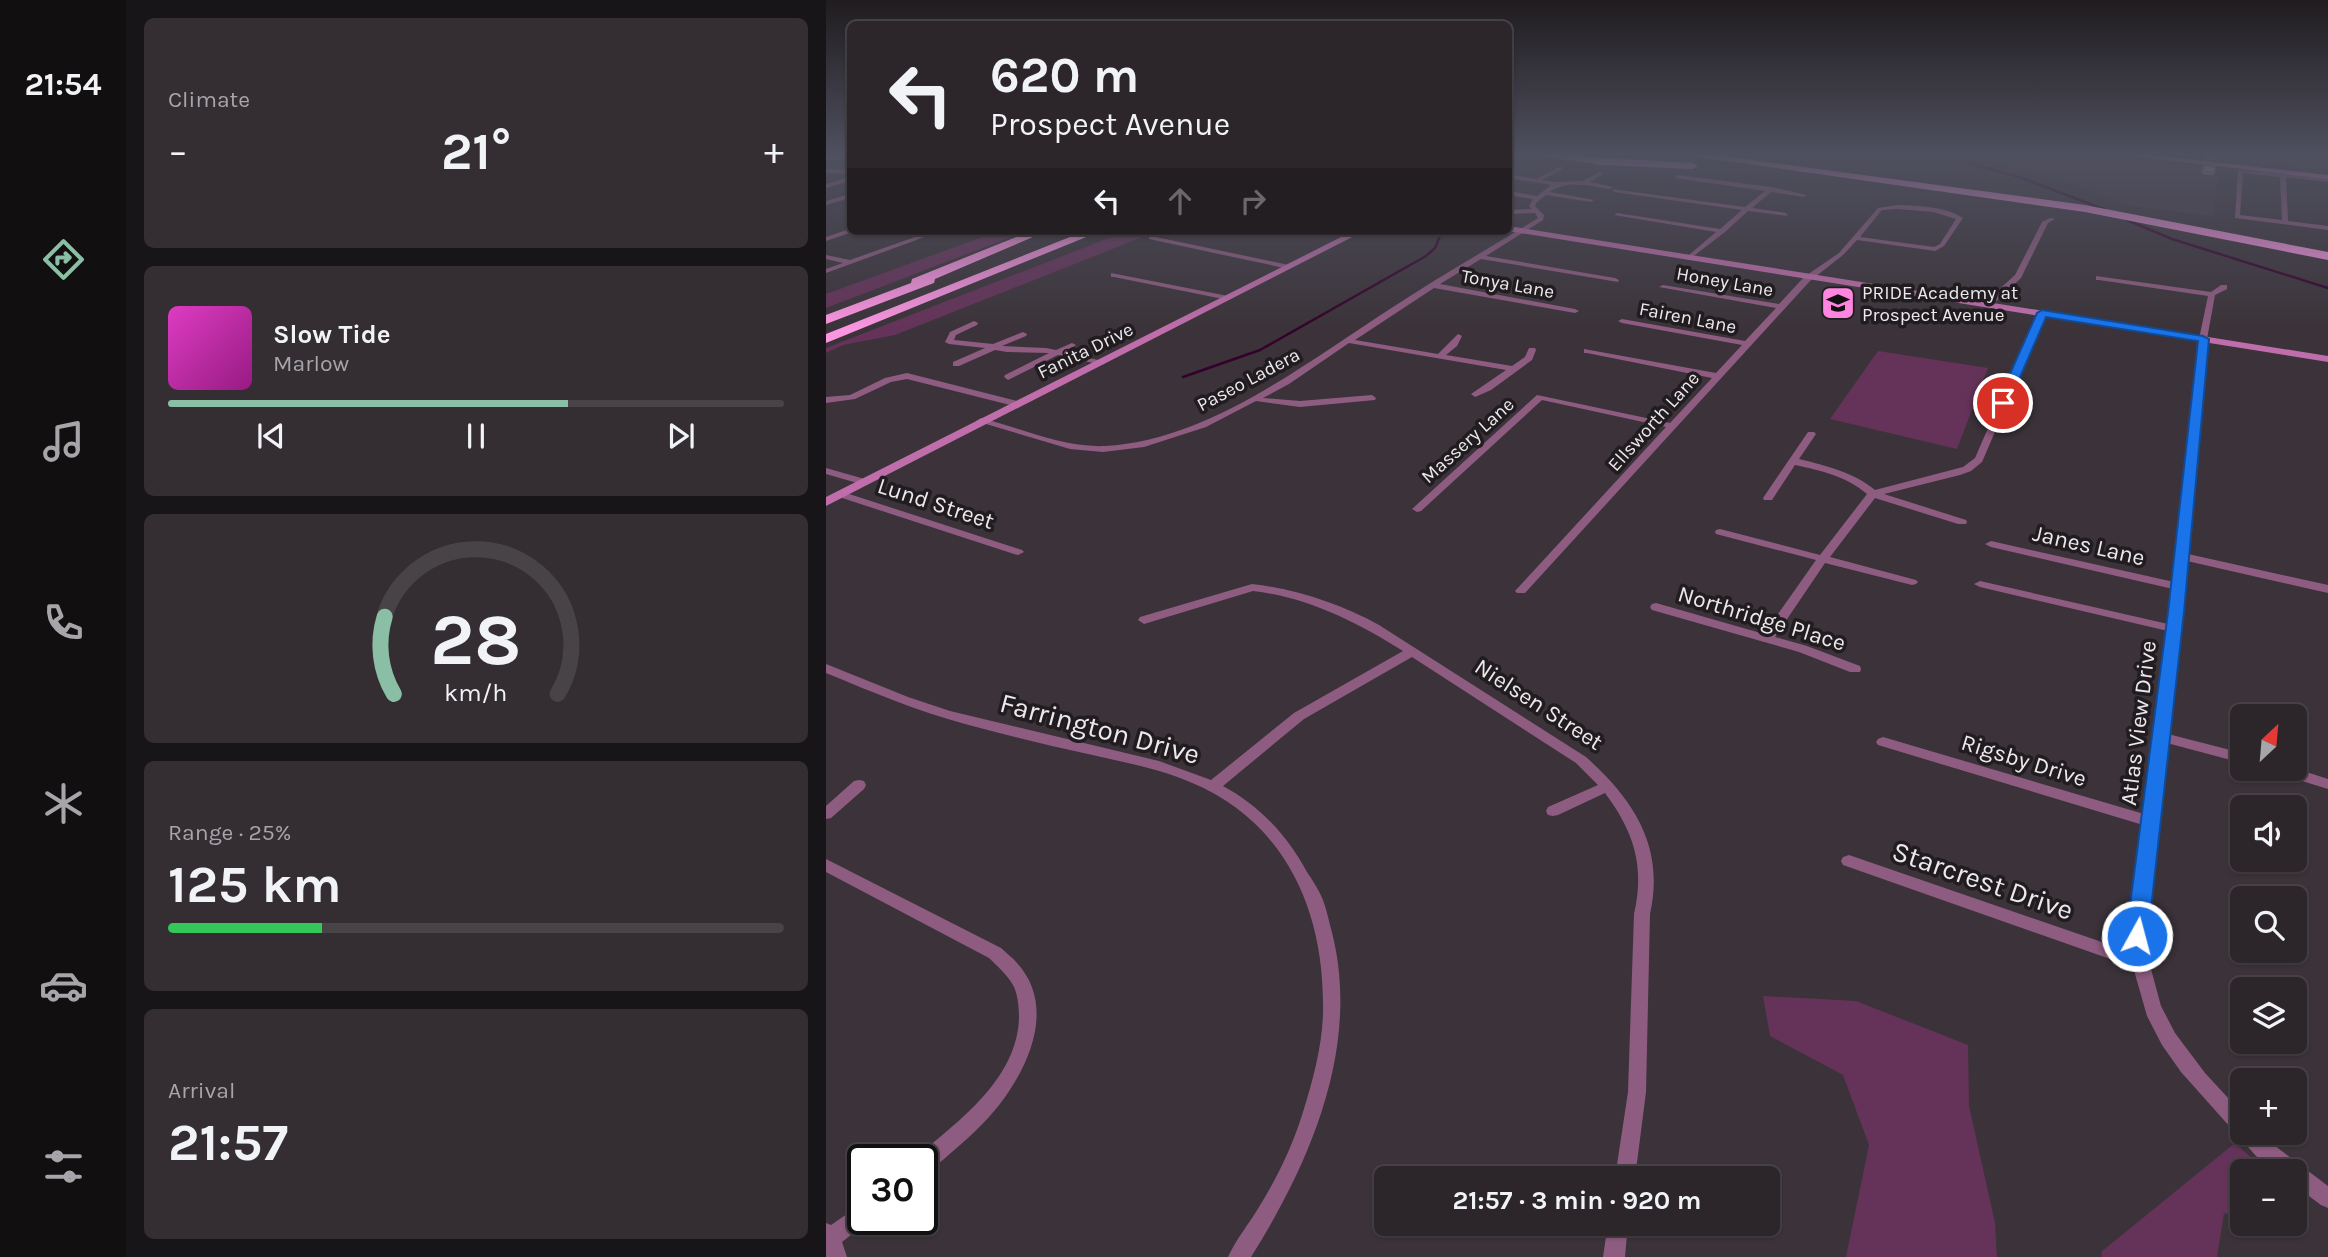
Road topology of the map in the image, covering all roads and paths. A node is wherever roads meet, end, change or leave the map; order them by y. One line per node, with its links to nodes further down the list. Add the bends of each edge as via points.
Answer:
1 (1535, 212): 16 (street, via 1541,219)
2 (1744, 212): 17 (street)
3 (1764, 212): 11 (street)
4 (1878, 212): 26 (street, Ellsworth Lane)
5 (1926, 212): 26 (street, Ellsworth Lane, via 1960,218 1935,249)
6 (2106, 212): 30 (highway)
7 (2139, 212): 28 (highway)
8 (2237, 212): 13 (street, via 2237,217)
9 (2285, 212): 13 (street)
10 (1617, 215): 17 (street)
11 (1786, 215)
12 (2052, 219): 43 (street, via 2045,222 2018,276)
13 (2285, 223): 15 (street)
14 (1512, 228): 16 (main road)
15 (2328, 228)
16 (1524, 230): 29 (main road); 32 (street, Paseo Ladera)
17 (1723, 231): 29 (street)
18 (847, 232): 27 (street)
19 (927, 235): 33 (street)
20 (1031, 235): 47 (highway)
21 (1049, 235): 47 (highway)
22 (1084, 235): 48 (highway)
23 (1103, 235): 48 (highway)
24 (1352, 235): 34 (main road, Fanita Drive)
25 (1151, 238): 34 (street)
26 (1855, 238): 37 (street, Ellsworth Lane)
27 (826, 239)
28 (2328, 250)
29 (1691, 256): 37 (main road)
30 (2328, 256)
31 (826, 257): 33 (street)
32 (1482, 257): 39 (street); 40 (street, Paseo Ladera)
33 (850, 262): 35 (street)
34 (1289, 267): 42 (main road, Fanita Drive)
35 (826, 271)
36 (1114, 275): 42 (street)
37 (1811, 275): 43 (main road); 44 (street, Ellsworth Lane)
38 (2099, 278): 54 (street, Atlas View Drive, via 2218,291 2208,306)
39 (1615, 280)
40 (1436, 286): 45 (street, Tonya Lane); 55 (street, Paseo Ladera)
41 (1663, 287): 44 (street, Honey Lane)
42 (1228, 298): 64 (main road, Fanita Drive)
43 (1987, 304): 46 (main road)
44 (1781, 307): 56 (street, Ellsworth Lane)
45 (1575, 311)
46 (2042, 313): 54 (main road); 80 (street, via 1979,460 1956,473)
47 (826, 320)
48 (871, 321): 53 (highway)
49 (1622, 321): 56 (street, Fairen Lane)
50 (974, 323): 58 (street, via 953,334 949,342)
51 (1023, 334): 58 (street)
52 (1458, 336): 62 (street)
53 (826, 339)
54 (2203, 339): 63 (main road); 89 (street, Atlas View Drive)
55 (1349, 341): 62 (street); 71 (street, Paseo Ladera)
56 (1747, 344): 67 (street, Ellsworth Lane)
57 (1072, 345): 61 (street)
58 (993, 347): 61 (street); 65 (street)
59 (1532, 350): 66 (street, via 1529,358)
60 (1587, 351): 67 (street)
61 (1058, 352): 64 (street); 68 (street)
62 (1440, 356): 66 (street)
63 (2328, 359)
64 (1102, 362): 73 (main road, Fanita Drive)
65 (957, 364)
66 (1513, 369): 69 (street)
67 (1717, 376): 75 (street, Ellsworth Lane)
68 (1008, 377)
69 (1475, 394)
70 (1372, 398): 71 (street, via 1286,405)
71 (1257, 399): 74 (street, Paseo Ladera, via 1203,425 1126,447 1070,446)
72 (826, 400): 73 (street, via 852,397 907,376)
73 (1018, 404): 74 (main road, Fanita Drive)
74 (981, 421): 79 (main road, Fanita Drive)
75 (1672, 426): 84 (street, Massery Lane, via 1540,397); 95 (street, Ellsworth Lane)
76 (1811, 434): 77 (street)
77 (1793, 461): 80 (street, via 1843,474); 82 (street)
78 (826, 471): 79 (street)
79 (864, 482): 81 (main road, Fanita Drive)
80 (1874, 494): 85 (street); 90 (street)
81 (841, 495): 83 (main road, Fanita Drive); 88 (street, Lund Street)
82 (1768, 498)
83 (826, 502)
84 (1417, 509)
85 (1962, 522)
86 (1720, 533): 90 (street)
87 (1991, 544): 93 (street, Janes Lane)
88 (1018, 552)
89 (2181, 556): 93 (street, Atlas View Drive); 94 (street)
90 (1823, 558): 91 (street); 99 (street)
91 (1912, 582)
92 (1980, 584): 98 (street)
93 (2179, 587): 98 (street, Atlas View Drive)
94 (2328, 589)
95 (1521, 591)
96 (1656, 607): 99 (street, Northridge Place)
97 (1144, 620): 100 (street, Nielsen Street, via 1260,587 1364,621)
98 (2174, 629): 103 (street, Atlas View Drive)
99 (1768, 638): 102 (street, Northridge Place)
100 (1411, 652): 109 (street, via 1299,716); 110 (street, Nielsen Street, via 1581,760)
101 (826, 668): 109 (street, Farrington Drive, via 930,709 1169,770)
102 (1855, 669)
103 (2162, 737): 105 (street); 113 (street, Atlas View Drive)
104 (1883, 742): 113 (street, Rigsby Drive)
105 (2230, 755)
106 (2307, 777): 107 (street)
107 (2328, 784)
108 (859, 785): 112 (street)
109 (1213, 786): 127 (street, Farrington Drive, via 1268,827 1296,863 1325,930 1332,984 1325,1060 1304,1135 1272,1205)
110 (1608, 786): 111 (street); 121 (street, Nielsen Street, via 1630,816 1646,868 1637,1092)
111 (1553, 811)
112 (826, 814)
113 (2152, 822): 116 (street, Atlas View Drive, via 2137,936)
114 (1849, 861): 116 (street, Starcrest Drive)
115 (826, 865): 119 (street, via 995,953 1023,984 1029,1013 1014,1066 990,1102)
116 (2140, 962): 117 (street, Atlas View Drive, via 2158,1023)
117 (2230, 1115)
118 (2259, 1145): 120 (street)
119 (938, 1150)
120 (2276, 1159)
121 (1627, 1166)
122 (2307, 1182): 123 (street)
123 (2328, 1198)
124 (847, 1228): 126 (street)
125 (1616, 1236): 128 (street)
126 (831, 1242)
127 (1239, 1257)
128 (1614, 1257)

